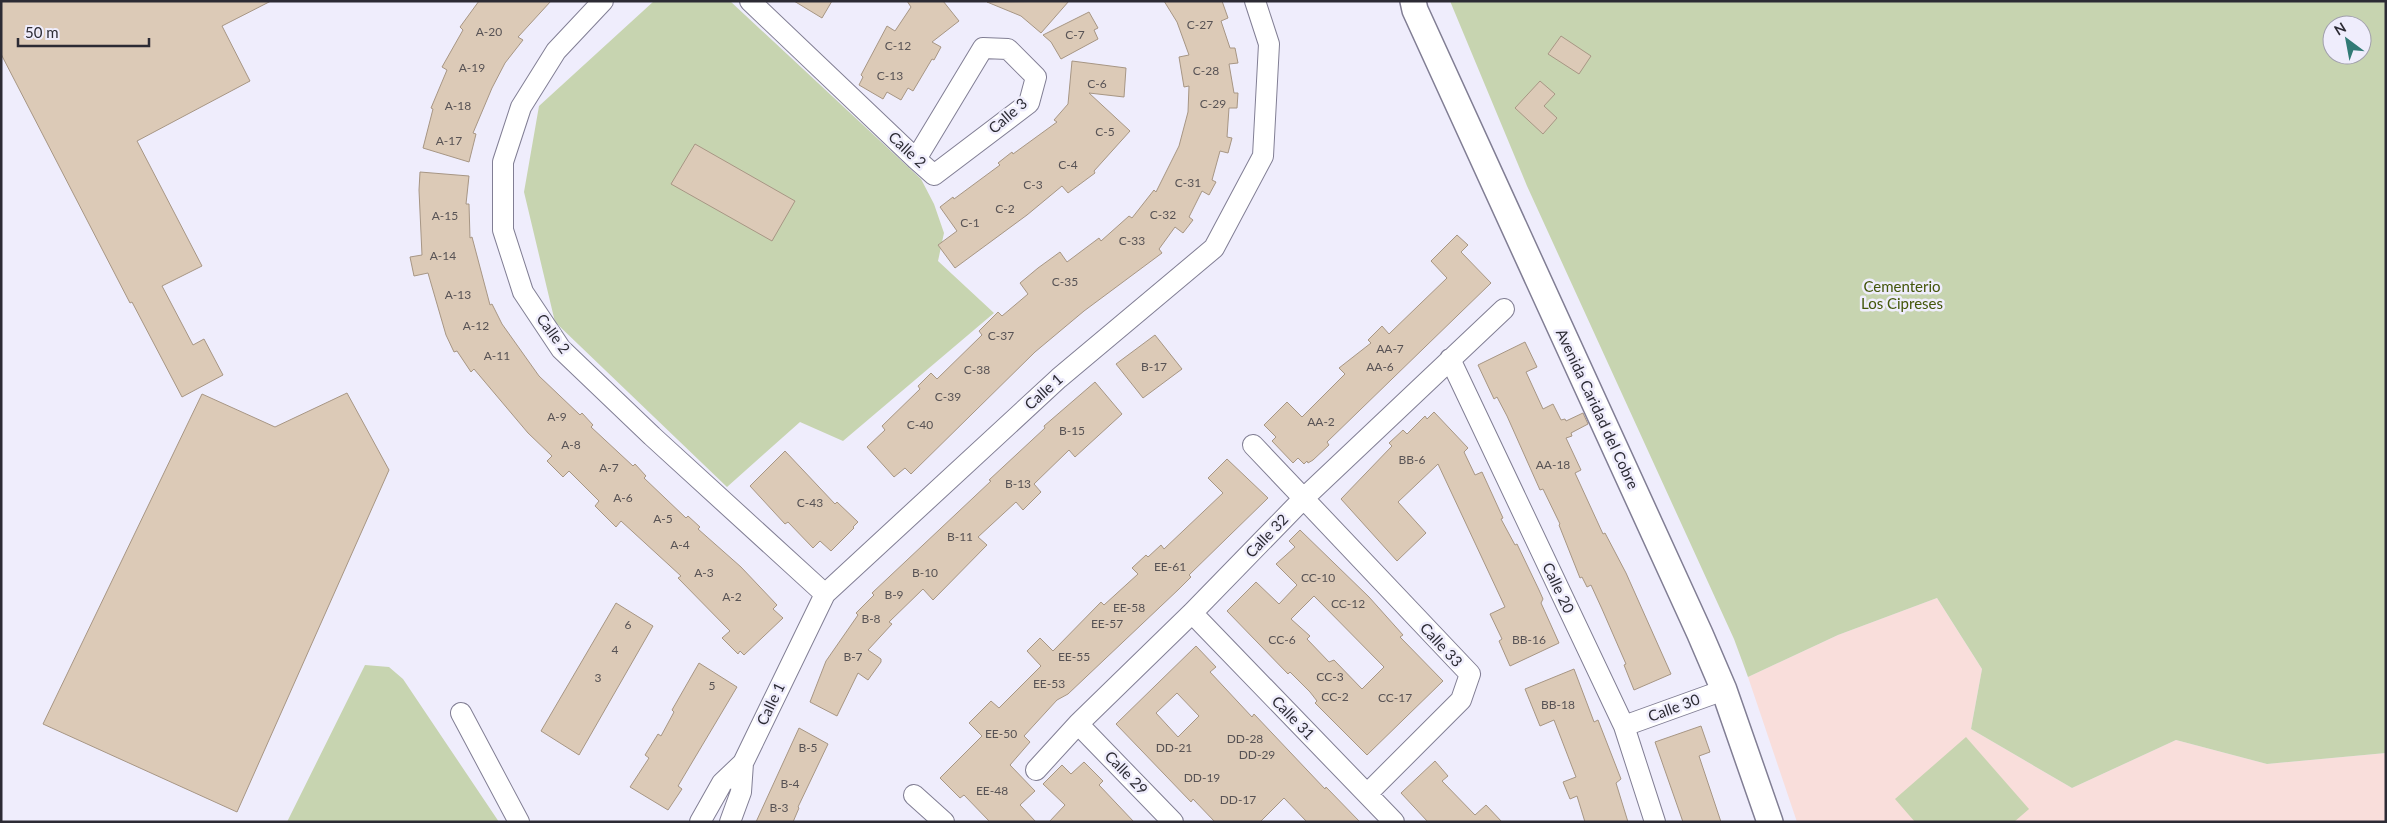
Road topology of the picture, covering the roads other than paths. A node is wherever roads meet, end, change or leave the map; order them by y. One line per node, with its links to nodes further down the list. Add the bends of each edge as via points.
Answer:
1 (603, 1): 11 (street, Calle 2, via 556,51 521,107 503,162 503,230 523,292 561,349)
2 (750, 1): 5 (street, Calle 2)
3 (1254, 1): 11 (street, Calle 1, via 1269,44 1263,156 1214,248 1059,378)
4 (1413, 1): 13 (street, Avenida Caridad del Cobre)
5 (916, 159): 6 (street, Calle 2); 6 (street, Calle 3, via 983,48 1008,49 1036,77 1029,103)
6 (934, 175)
7 (1504, 309): 8 (street, Calle 32)
8 (1450, 359): 10 (street, Calle 32); 16 (street, Calle 20)
9 (1253, 446): 10 (street)
10 (1304, 498): 12 (street, Calle 32); 19 (street, Calle 33, via 1470,674 1461,700)
11 (824, 594): 17 (street, Calle 1)
12 (1192, 613): 15 (street, Calle 32); 19 (street, Calle 31)
13 (1724, 690): 16 (street, Calle 30); 28 (street, Avenida Caridad del Cobre)
14 (461, 713): 21 (street)
15 (1078, 724): 18 (street, Calle 32); 25 (street, Calle 29)
16 (1624, 726): 27 (street, Calle 20)
17 (743, 763): 22 (street, Calle 1, via 722,783); 23 (street, Calle 1, via 741,792)
18 (1036, 770)
19 (1367, 794): 26 (street, Calle 31)
20 (914, 795): 24 (street)
21 (519, 822)
22 (700, 822)
23 (730, 822)
24 (944, 822)
25 (1173, 822)
26 (1394, 822)
27 (1655, 822)
28 (1770, 822)

